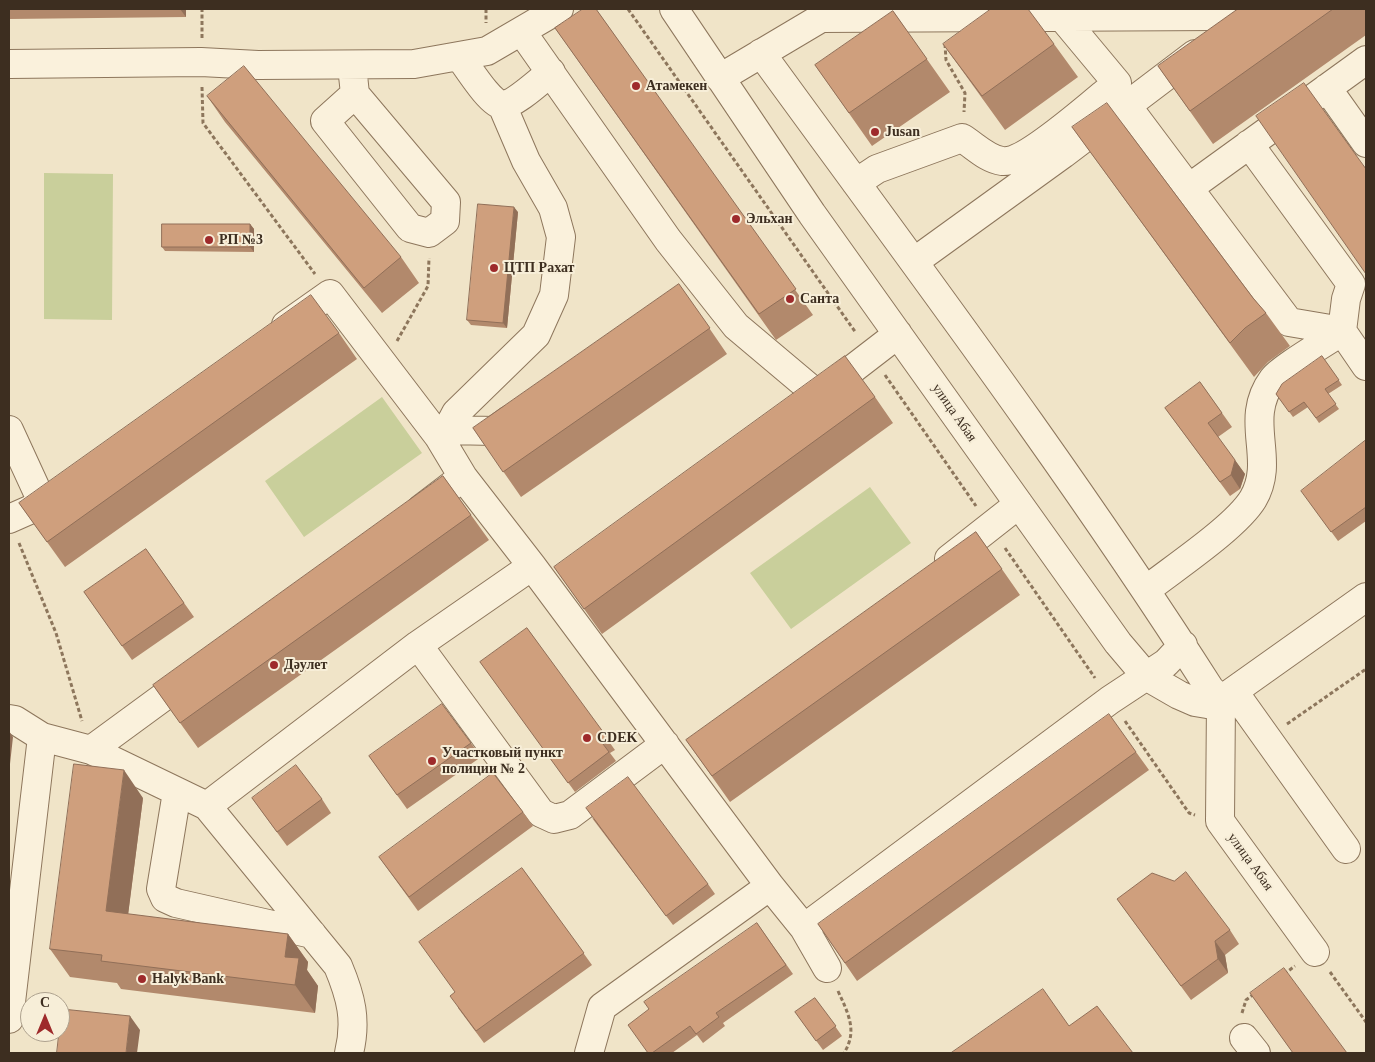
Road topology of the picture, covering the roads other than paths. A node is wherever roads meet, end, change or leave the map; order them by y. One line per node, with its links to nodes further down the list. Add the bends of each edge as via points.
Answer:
1 (559, 9): 7 (street)
2 (674, 9): 14 (street, улица Абая)
3 (1223, 12): 5 (street); 18 (street, via 1213,39)
4 (820, 13): 6 (street); 8 (street)
5 (1112, 13): 6 (street)
6 (1062, 17): 21 (street, via 1117,83 1026,156 1004,162 992,159 962,138 877,170)
7 (522, 32): 9 (street, via 487,50); 13 (street)
8 (761, 53): 14 (street); 21 (street)
9 (459, 56): 12 (street, via 414,64); 17 (street, via 493,101)
10 (1366, 60): 15 (street)
11 (9, 64): 12 (street, via 202,62)
12 (352, 66): 16 (street)
13 (551, 72): 17 (street, via 511,102); 24 (street, via 668,240)
14 (720, 78): 27 (street, улица Абая)
15 (1327, 88): 19 (street); 20 (street)
16 (355, 94): 16 (street, via 446,202 445,221 429,233 410,228 325,121)
17 (502, 105): 34 (street, via 526,161 553,208 561,237 554,295 536,335 456,413)
18 (1127, 106): 22 (street); 23 (street)
19 (1249, 144): 22 (street); 26 (street, via 1351,284)
20 (1366, 144)
21 (856, 183): 23 (street)
22 (1189, 188): 26 (street, via 1289,322)
23 (915, 260): 45 (street)
24 (703, 282): 25 (street); 30 (street, via 736,326)
25 (679, 300)
26 (1342, 331): 29 (street); 45 (street, via 1274,378 1259,407 1263,473 1252,499 1228,526)
27 (898, 334): 30 (street); 38 (street, улица Абая)
28 (268, 338): 34 (street, via 330,294 383,366)
29 (1366, 366)
30 (818, 395): 32 (street)
31 (526, 408): 34 (street, via 494,431)
32 (794, 412)
33 (9, 430): 37 (street)
34 (443, 434): 35 (street)
35 (463, 477): 40 (street); 41 (street)
36 (66, 486): 37 (street)
37 (43, 504): 39 (street)
38 (1019, 504): 43 (street); 50 (street, улица Абая, via 1118,643)
39 (9, 519)
40 (400, 524)
41 (532, 566): 44 (street); 47 (street)
42 (573, 572): 44 (street)
43 (928, 574)
44 (549, 589): 56 (street)
45 (1146, 590): 48 (street)
46 (1366, 597): 51 (street)
47 (418, 645): 56 (street, via 541,814 554,820 570,815); 58 (street)
48 (1183, 645): 50 (street, via 1166,663); 51 (street, via 1210,688)
49 (210, 663): 55 (street)
50 (1146, 676): 51 (street, улица Абая, via 1195,702 1207,704); 61 (street)
51 (1228, 696): 59 (street, via 1268,737); 63 (street, улица Абая, via 1220,822)
52 (9, 719): 53 (street)
53 (42, 737): 55 (street); 65 (street)
54 (699, 742): 56 (street)
55 (91, 750): 57 (street)
56 (670, 752): 60 (street)
57 (177, 792): 58 (street); 62 (street, via 161,889 165,898)
58 (207, 806): 62 (street)
59 (1346, 849)
60 (770, 886): 61 (street); 67 (street, via 602,1007)
61 (804, 928): 64 (street)
62 (312, 934): 66 (street, via 338,966 351,997 354,1035)
63 (1315, 952)
64 (826, 968)
65 (9, 1019)
66 (349, 1053)
67 (589, 1053)

